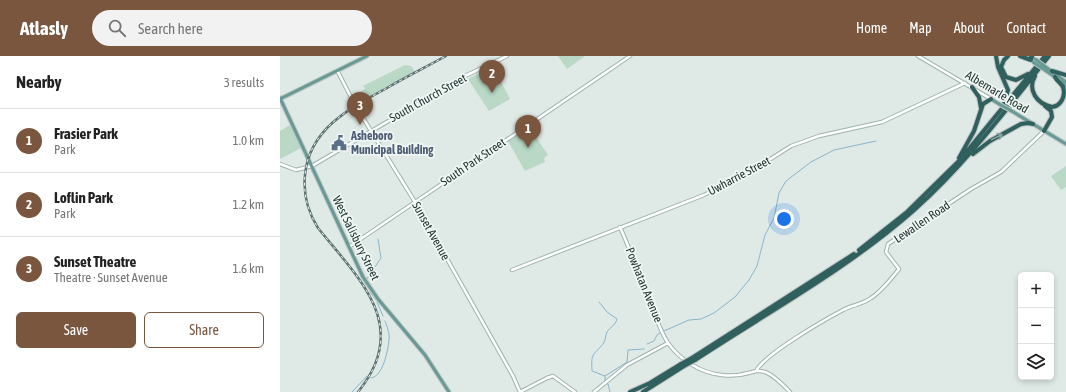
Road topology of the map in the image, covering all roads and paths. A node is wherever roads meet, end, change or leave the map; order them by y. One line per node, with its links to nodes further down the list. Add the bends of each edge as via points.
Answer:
1 (367, 56): 15 (main road)
2 (507, 56): 30 (street, South Church Street, via 465,76)
3 (630, 56): 39 (street, South Park Street)
4 (918, 56): 19 (street, Albemarle Road)
5 (996, 56): 26 (highway, via 998,68 1008,90 1007,99)
6 (1008, 56): 12 (highway, via 1001,68 1004,75 1010,79 1020,79)
7 (1020, 56): 11 (highway)
8 (1024, 56): 11 (main road)
9 (1045, 56): 12 (highway)
10 (1049, 56): 12 (highway)
11 (1032, 59): 13 (main road, bridge)
12 (1037, 69): 24 (highway, via 1031,87); 26 (highway); 37 (highway)
13 (1046, 69): 14 (main road); 17 (main road)
14 (1052, 71): 16 (highway); 18 (main road)
15 (338, 72): 22 (main road); 30 (street, Sunset Avenue)
16 (1066, 75)
17 (1054, 77): 20 (main road); 24 (highway, via 1064,88 1062,100 1053,107)
18 (1066, 82)
19 (965, 83): 21 (street, Albemarle Road); 40 (street, Uwharrie Street, via 882,122 819,136 791,146 739,179 693,200)
20 (1066, 86)
21 (972, 87): 23 (street, Albemarle Road); 25 (highway, via 979,97)
22 (280, 98): 36 (main road, West Salisbury Street)
23 (991, 98): 25 (highway, via 985,102); 27 (main road, Albemarle Road, bridge)
24 (1041, 102): 31 (highway, via 1052,115)
25 (981, 110): 38 (highway, via 970,139)
26 (998, 115): 38 (highway)
27 (1023, 118): 28 (main road, Albemarle Road); 29 (highway)
28 (1033, 124): 29 (highway, via 1024,123); 31 (main road, Albemarle Road)
29 (1018, 126): 37 (highway, one-way to 29, via 980,147)
30 (371, 130): 36 (street, South Church Street); 39 (street, Sunset Avenue)
31 (1044, 131): 33 (main road, Albemarle Road); 46 (street, Lewallen Road, via 1001,172 888,244 886,252 899,269 876,294 865,302 835,314 788,344 762,362)
32 (1066, 140): 33 (main road)
33 (1061, 141): 34 (main road, Albemarle Road)
34 (1066, 144)
35 (280, 164): 36 (street, via 296,170)
36 (312, 166): 41 (main road, West Salisbury Street)
37 (956, 169): 44 (highway, via 914,210 844,264)
38 (950, 172): 44 (highway, via 907,212 857,251)
39 (415, 202): 41 (street, South Park Street); 48 (street, Sunset Avenue)
40 (620, 227): 42 (street, Uwharrie Street); 43 (street, Powhatan Avenue)
41 (349, 247): 47 (main road, West Salisbury Street, via 370,289 425,355)
42 (512, 270)
43 (668, 343): 46 (street, via 684,359 706,372 729,376); 50 (street, via 627,365)
44 (693, 359): 45 (highway, bridge)
45 (683, 365): 51 (highway); 52 (highway)
46 (756, 371): 53 (street, via 768,372)
47 (449, 392)
48 (520, 392): 49 (street, via 553,376)
49 (575, 392)
50 (594, 392)
51 (630, 392)
52 (643, 392)
53 (790, 392)

